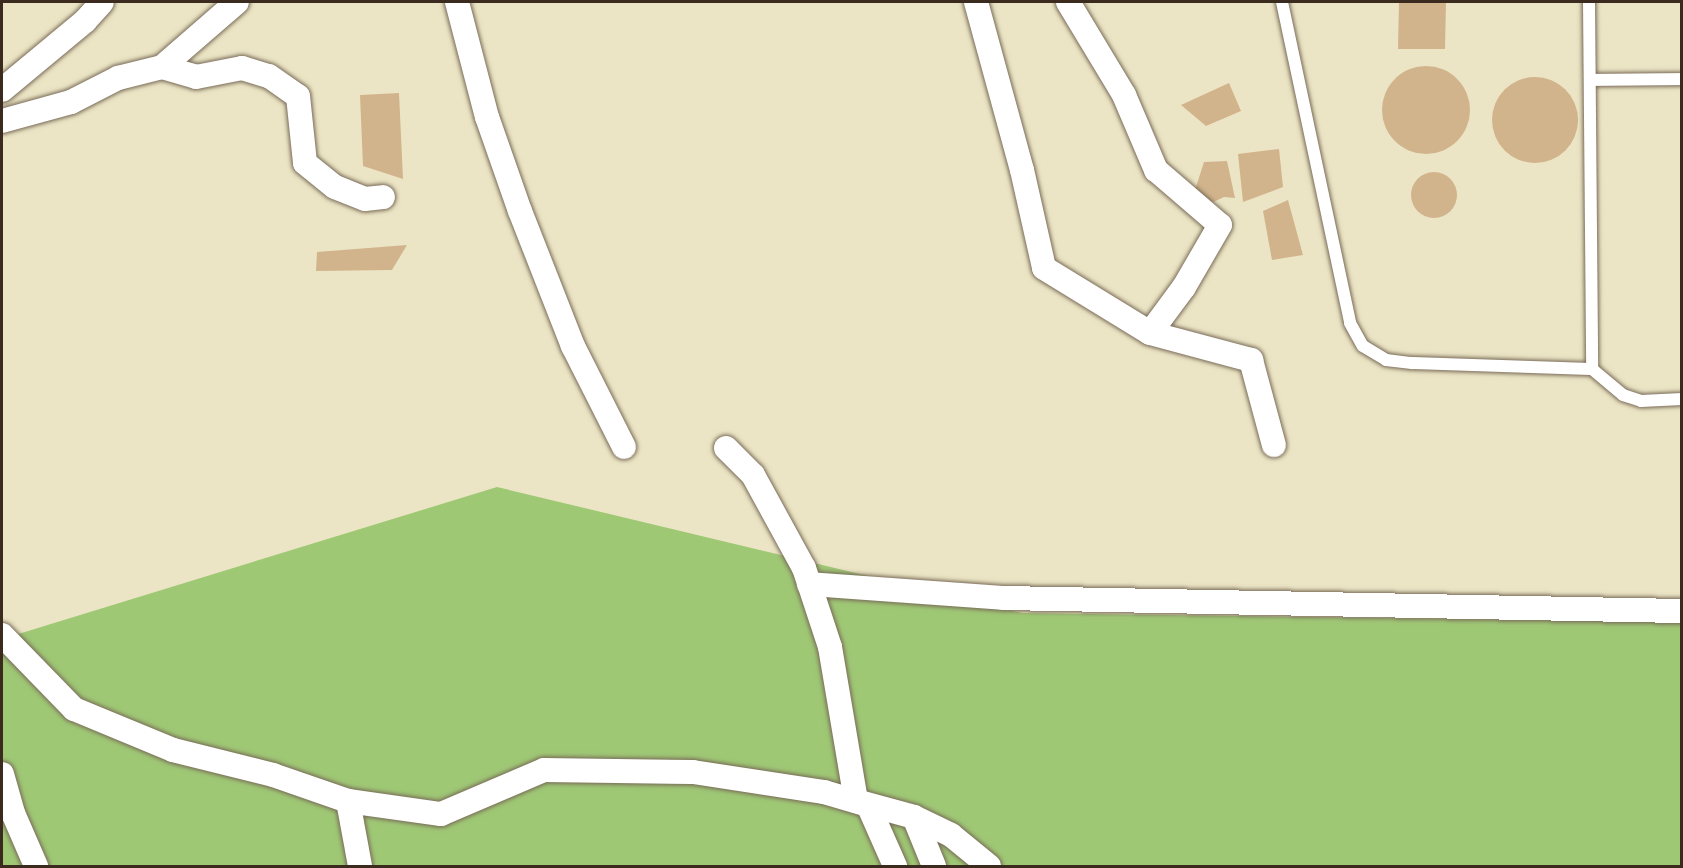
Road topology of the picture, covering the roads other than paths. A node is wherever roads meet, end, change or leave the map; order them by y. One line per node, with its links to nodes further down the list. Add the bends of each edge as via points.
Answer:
1 (102, 2): 11 (street, via 85,21)
2 (237, 2): 8 (street)
3 (457, 2): 18 (street, via 487,117 520,211 573,346)
4 (976, 2): 14 (street, via 1044,268)
5 (1068, 2): 14 (street, via 1124,95 1156,170 1220,225 1184,287)
6 (1282, 2): 15 (lane, via 1350,323 1364,346 1386,360 1412,363)
7 (1589, 2): 10 (lane)
8 (162, 67): 12 (street, via 118,78 71,102); 13 (street, via 196,77 242,68 269,76 298,96 305,163 335,187 365,199)
9 (1682, 79): 10 (lane)
10 (1590, 80): 15 (lane)
11 (2, 90)
12 (2, 121)
13 (383, 197)
14 (1150, 333): 17 (street, via 1251,360)
15 (1592, 369): 16 (lane, via 1623,395 1641,401)
16 (1682, 399)
17 (1274, 445)
18 (624, 447)
19 (726, 448): 20 (street, via 753,475)
20 (809, 584): 21 (street, via 1005,598); 25 (street, via 830,647)
21 (1682, 611)
22 (2, 635): 24 (street, via 74,709 173,750 273,775)
23 (2, 774): 27 (street, via 13,813)
24 (348, 801): 25 (street, via 441,814 544,770 693,772 824,792); 28 (street)
25 (856, 801): 26 (street); 29 (street, via 868,805)
26 (914, 817): 30 (street); 31 (street, via 951,835)
27 (36, 867)
28 (360, 867)
29 (895, 867)
30 (934, 867)
31 (989, 867)

